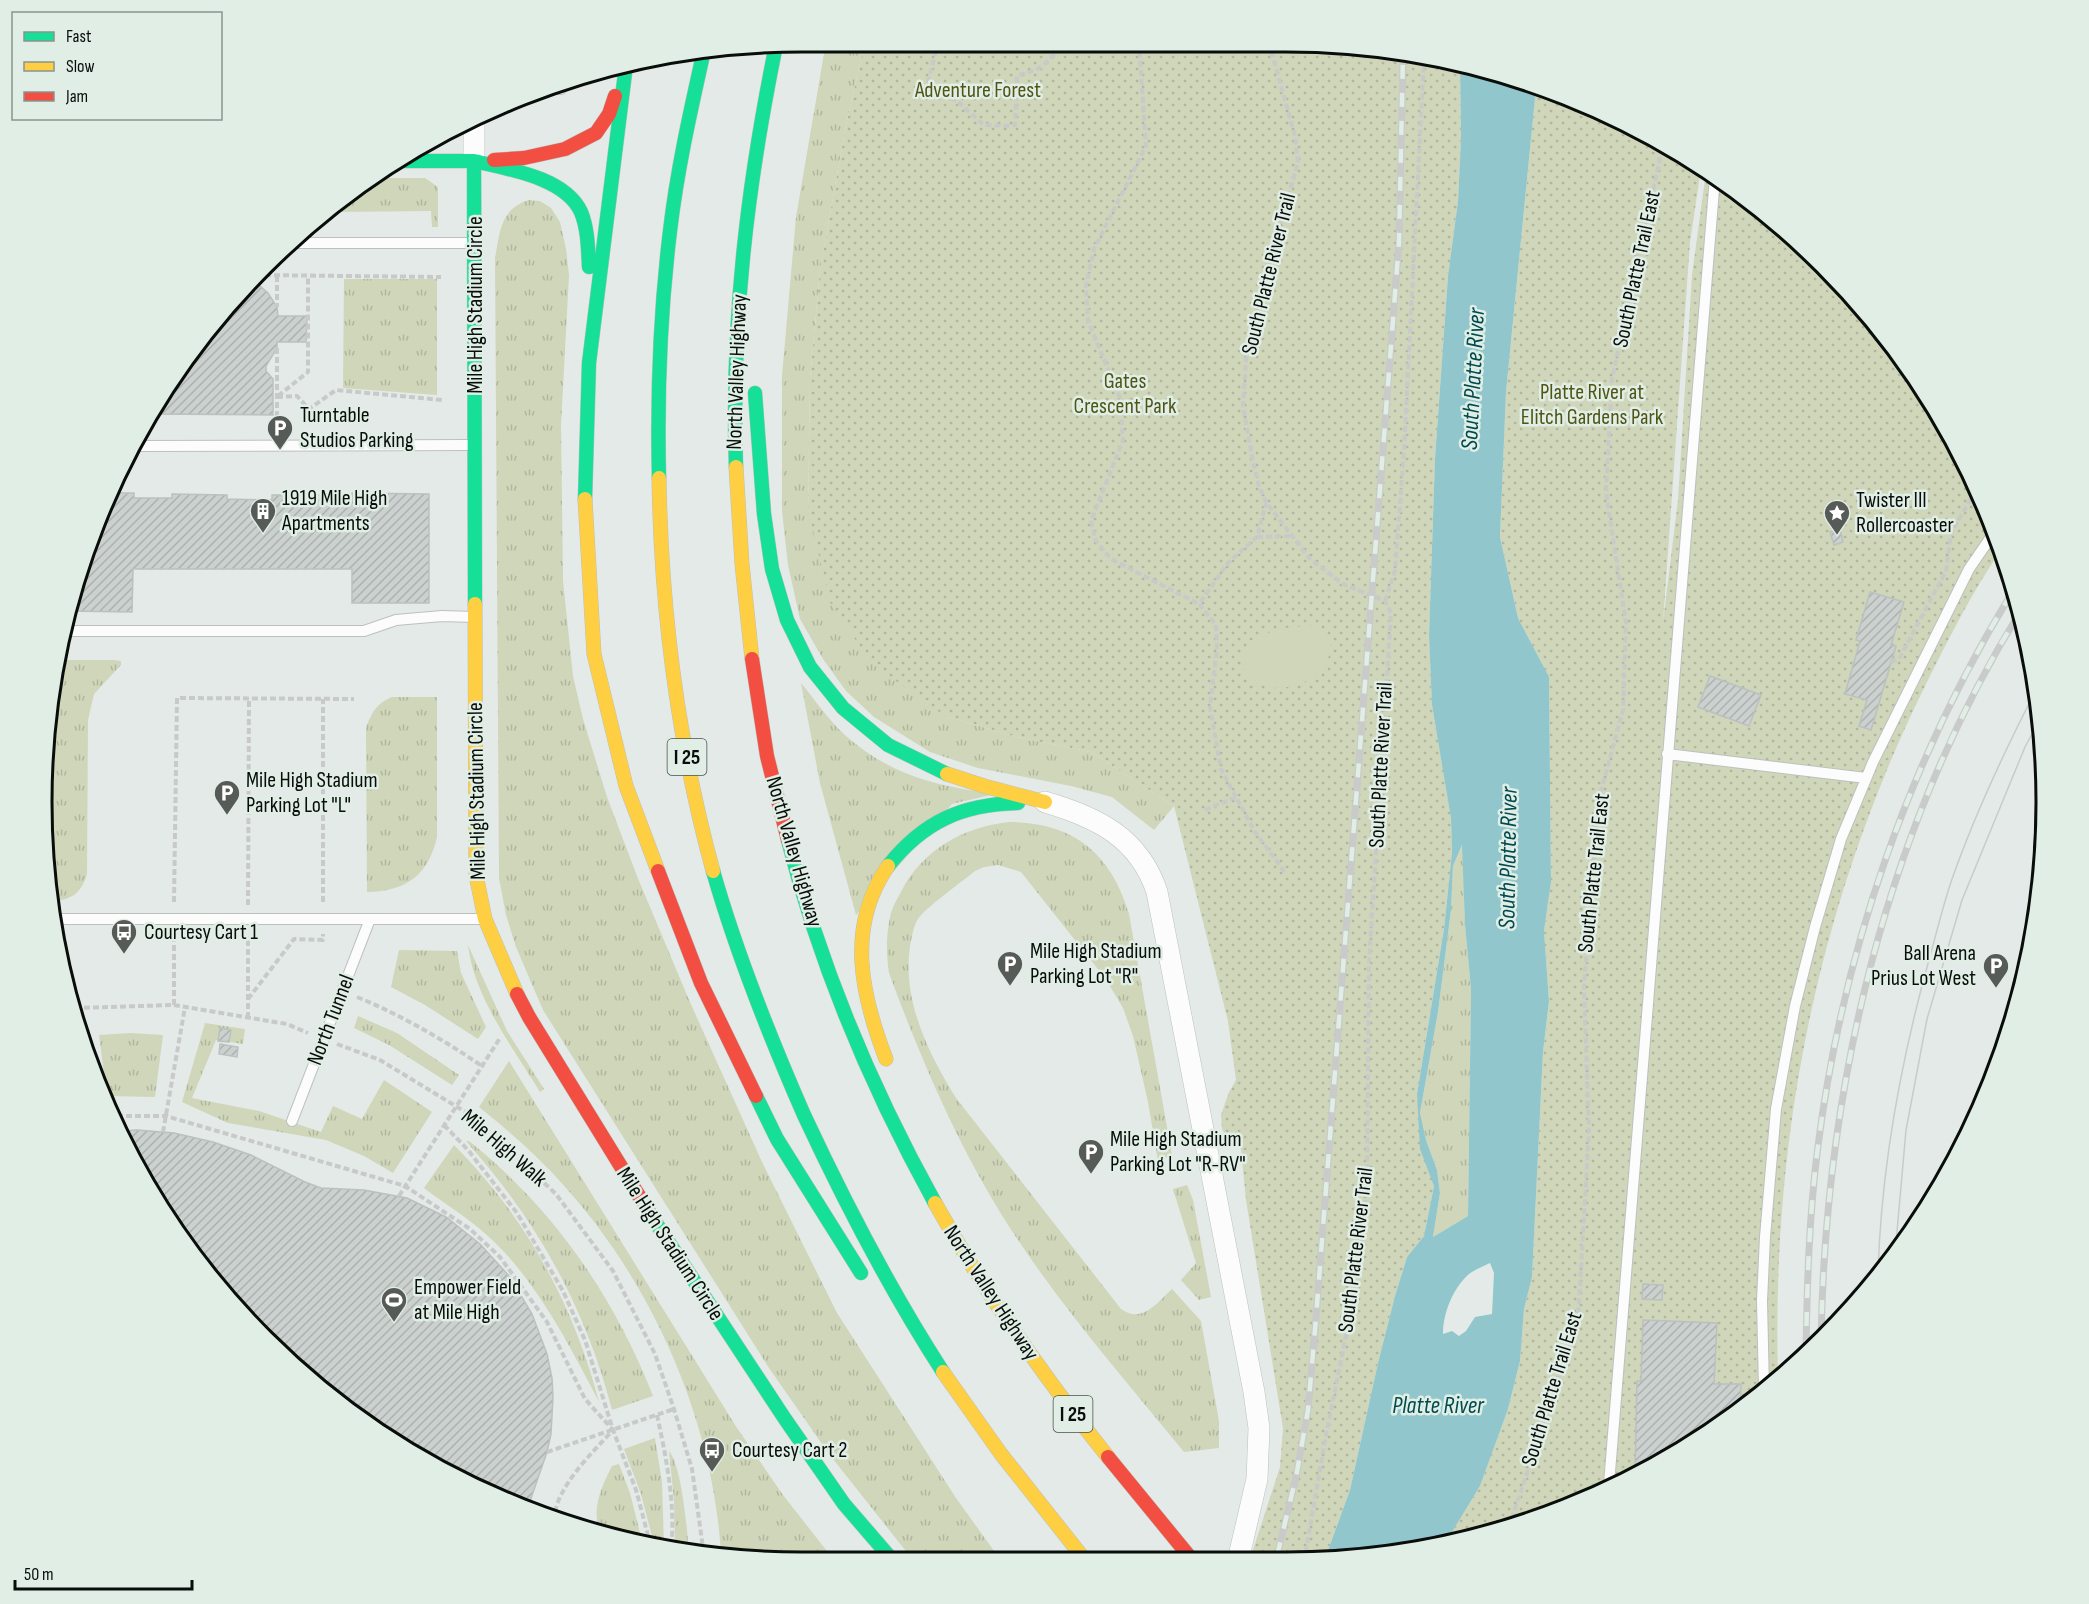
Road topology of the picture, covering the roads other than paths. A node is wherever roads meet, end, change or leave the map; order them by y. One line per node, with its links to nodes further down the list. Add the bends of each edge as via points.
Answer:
1 (774, 53): 5 (main road, North Valley Highway / I 25)
2 (702, 59): 33 (main road, I 25, via 666,255 658,437 663,590 686,749 711,864 769,1035 874,1256)
3 (624, 74): 14 (main road)
4 (623, 75): 7 (main road, via 609,114 596,133 565,149 524,158)
5 (762, 111): 12 (main road, via 753,226); 30 (main road, North Valley Highway / I 25, via 741,264 734,413 742,569 761,720 794,858 843,1008 877,1091 912,1161)
6 (474, 129): 7 (street)
7 (474, 160): 8 (main road); 11 (main road, Mile High Stadium Circle); 14 (main road, via 547,183 576,203 588,244)
8 (415, 161)
9 (1714, 187): 20 (lane)
10 (303, 243): 11 (lane)
11 (474, 243): 15 (main road, Mile High Stadium Circle)
12 (752, 312)
13 (755, 380): 22 (main road, via 771,565 777,595 801,654 828,691 861,725 886,743 949,775)
14 (588, 386): 29 (main road, via 585,509 594,654 626,786 701,983 777,1139)
15 (476, 445): 16 (lane); 18 (main road, Mile High Stadium Circle)
16 (143, 446)
17 (1989, 540): 21 (lane, via 1969,568)
18 (475, 617): 19 (lane, via 396,620 364,631); 25 (main road, Mile High Stadium Circle, via 476,875)
19 (73, 631)
20 (1667, 754): 21 (lane); 34 (lane)
21 (1866, 778): 32 (lane, via 1841,839 1815,927 1795,1006 1776,1109 1762,1301)
22 (1045, 802): 26 (main road, via 996,804 954,813 917,834 883,871 870,897 862,930 863,977); 38 (street, via 1101,822 1122,838 1147,868 1157,892 1259,1428 1257,1479)
23 (62, 919): 24 (lane)
24 (370, 919): 25 (lane); 27 (lane, North Tunnel)
25 (485, 919): 35 (main road, Mile High Stadium Circle, via 529,1017 646,1208 804,1448)
26 (889, 1067)
27 (292, 1121)
28 (941, 1186): 30 (main road)
29 (866, 1280)
30 (988, 1294): 37 (main road, North Valley Highway / I 25, via 1067,1407)
31 (893, 1317): 33 (main road)
32 (1764, 1380)
33 (965, 1404): 36 (main road, I 25)
34 (1609, 1478)
35 (885, 1552)
36 (1078, 1552)
37 (1186, 1552)
38 (1240, 1552)

